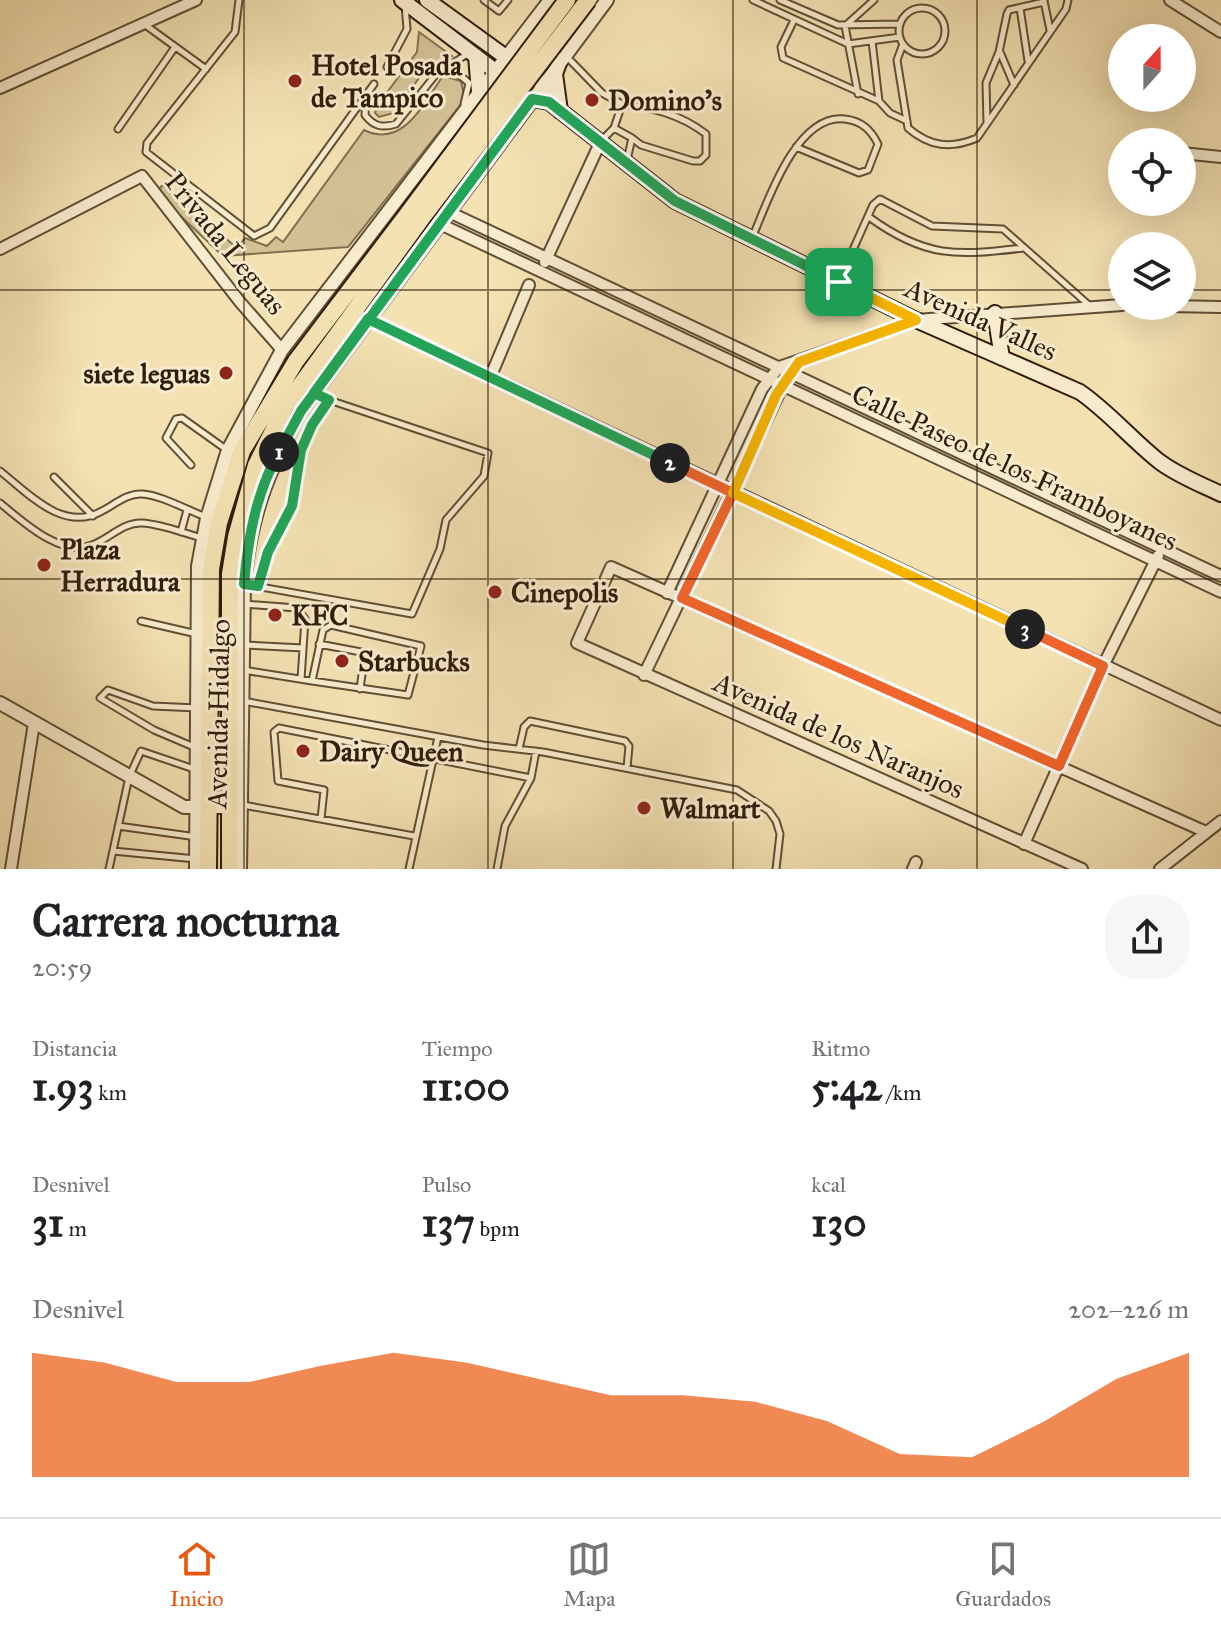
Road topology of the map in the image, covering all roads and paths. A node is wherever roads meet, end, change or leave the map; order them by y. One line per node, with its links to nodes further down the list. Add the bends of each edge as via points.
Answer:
1 (196, 0): 19 (street)
2 (239, 0): 35 (lane, via 235,32)
3 (427, 0): 29 (main road)
4 (484, 0): 5 (lane, via 499,11)
5 (508, 0)
6 (550, 0): 29 (street, Avenida Hidalgo)
7 (567, 0): 61 (main road, bridge)
8 (588, 0): 61 (main road, bridge)
9 (607, 0): 34 (street, Avenida Hidalgo)
10 (753, 0): 18 (lane)
11 (780, 0): 21 (lane)
12 (874, 0): 21 (lane)
13 (1068, 0): 22 (lane)
14 (1170, 0): 23 (street)
15 (404, 1): 31 (main road); 33 (lane, via 407,29)
16 (1044, 1): 17 (lane); 22 (lane)
17 (1020, 8): 30 (lane, via 1007,14); 32 (lane)
18 (794, 20): 26 (lane); 42 (lane, via 781,47 783,58)
19 (143, 24): 28 (lane); 40 (street)
20 (900, 24): 21 (lane); 24 (lane); 27 (lane, via 909,11 924,7 939,13 946,27 943,43 931,53 916,53)
21 (845, 26): 26 (lane)
22 (1050, 32): 32 (lane)
23 (1221, 32)
24 (900, 37): 25 (lane); 27 (lane)
25 (872, 41): 26 (lane); 45 (lane)
26 (848, 44): 42 (lane)
27 (903, 44): 49 (lane, via 897,60)
28 (175, 47): 35 (lane); 53 (lane)
29 (510, 51): 34 (main road); 36 (street, Avenida Hidalgo)
30 (999, 52): 39 (lane); 51 (lane, via 986,83)
31 (474, 54): 36 (main road); 37 (lane); 41 (main road)
32 (1028, 61): 39 (lane)
33 (387, 67)
34 (555, 67): 44 (street, Avenida Hidalgo); 46 (lane); 47 (main road); 47 (main road)
35 (206, 69): 43 (lane, via 147,143 146,152 254,236 270,228)
36 (494, 72): 41 (street, Avenida Hidalgo); 44 (main road)
37 (437, 73): 43 (lane, via 404,116 386,127 365,115); 50 (lane, via 456,72 469,83)
38 (374, 84): 43 (lane)
39 (1014, 85): 51 (lane)
40 (1, 86)
41 (481, 90): 48 (street, via 504,97); 50 (street, Avenida Hidalgo)
42 (858, 94): 45 (lane)
43 (366, 96)
44 (532, 99): 47 (main road, Avenida Valles); 48 (street, Avenida Hidalgo)
45 (879, 101): 49 (lane)
46 (622, 104): 52 (lane); 54 (lane, via 660,109 694,125 706,134 706,155 693,161)
47 (554, 107): 55 (main road, Avenida Valles)
48 (521, 113): 60 (street, Avenida Hidalgo)
49 (907, 121): 51 (lane, via 920,138 937,145 961,145 977,138)
50 (456, 122): 80 (street, Avenida Hidalgo)
51 (987, 124)
52 (614, 128): 54 (lane); 55 (lane)
53 (118, 129)
54 (632, 138): 59 (lane)
55 (600, 143): 59 (main road, Avenida Valles); 69 (street)
56 (796, 147): 56 (lane, via 815,127 836,118 871,130 878,144 868,170 859,173); 65 (lane)
57 (1196, 154): 58 (street)
58 (1221, 157)
59 (626, 164): 65 (main road, Avenida Valles, via 675,201)
60 (449, 212): 63 (street, Avenida Hidalgo); 64 (street, Calle Paseo de los Framboyanes)
61 (415, 215): 102 (main road, via 286,405 256,465); 103 (main road, via 296,361 242,451)
62 (869, 217): 67 (lane, via 941,253); 67 (lane, via 880,199 932,226 1003,229); 71 (lane)
63 (440, 224): 66 (street, Calle Paseo de los Framboyanes); 78 (street, Avenida Hidalgo)
64 (487, 230): 66 (street); 69 (street, Calle Paseo de los Framboyanes)
65 (751, 240): 71 (main road, Avenida Valles)
66 (482, 244): 70 (street, Calle Paseo de los Framboyanes)
67 (1024, 248): 74 (lane)
68 (0, 249): 80 (street, Privada Leguas, via 142,176)
69 (547, 258): 70 (street); 83 (street, Calle Paseo de los Framboyanes)
70 (541, 271): 85 (street, Calle Paseo de los Framboyanes)
71 (839, 282): 79 (main road, Avenida Valles)
72 (529, 285): 86 (street)
73 (1108, 305): 74 (street)
74 (1090, 306): 77 (street)
75 (1196, 307): 76 (street)
76 (1221, 307)
77 (995, 313): 79 (street); 81 (main road)
78 (368, 319): 86 (street); 88 (street, Avenida Hidalgo)
79 (916, 320): 81 (main road, Avenida Valles); 82 (street)
80 (282, 350): 90 (street, Avenida Hidalgo)
81 (1002, 358): 96 (main road, Avenida Valles, via 1080,392 1160,462)
82 (799, 362): 83 (street); 84 (street)
83 (779, 367): 84 (street, Calle Paseo de los Framboyanes); 85 (street)
84 (791, 373): 87 (street); 104 (street, Calle Paseo de los Framboyanes)
85 (769, 377): 87 (street, Calle Paseo de los Framboyanes); 94 (street)
86 (490, 378): 94 (street)
87 (782, 384): 95 (street); 105 (street, Calle Paseo de los Framboyanes)
88 (314, 393): 89 (lane); 102 (street, Avenida Hidalgo, via 270,468)
89 (329, 400): 108 (lane, via 301,450 292,506 268,552); 108 (lane, via 483,450 488,458 484,476 446,520 440,549 412,614)
90 (228, 450): 91 (lane, via 176,419 166,438); 100 (street, Avenida Hidalgo)
91 (191, 465)
92 (0, 471): 99 (lane, via 49,509 84,519)
93 (54, 477): 99 (lane)
94 (717, 485): 95 (street); 110 (street)
95 (733, 493): 111 (street); 118 (street)
96 (1221, 494)
97 (0, 503): 101 (lane, via 31,528 66,544 89,547 140,523)
98 (187, 510): 99 (lane, via 142,494); 100 (lane); 101 (lane)
99 (93, 516)
100 (207, 518): 103 (street, Avenida Hidalgo)
101 (181, 533): 103 (lane)
102 (242, 538): 107 (street, Avenida Hidalgo); 139 (main road, via 230,574)
103 (209, 540): 114 (street, Avenida Hidalgo); 140 (main road)
104 (1161, 548): 105 (street); 106 (street, Calle Paseo de los Framboyanes)
105 (1156, 560): 109 (street, Calle Paseo de los Framboyanes); 118 (street)
106 (1221, 576)
107 (244, 584): 108 (lane); 112 (street, Avenida Hidalgo)
108 (258, 586)
109 (1221, 592)
110 (667, 593): 111 (street); 120 (street, Avenida de los Naranjos, via 611,567 577,643)
111 (682, 598): 120 (street); 134 (street)
112 (243, 604): 116 (street, Avenida Hidalgo); 117 (lane, via 297,608 305,619)
113 (141, 621): 114 (lane)
114 (198, 634): 126 (street, Avenida Hidalgo)
115 (319, 644): 122 (lane); 123 (lane, via 361,652); 123 (lane, via 323,630 331,625 421,646 408,695)
116 (243, 645): 117 (lane); 119 (street, Avenida Hidalgo)
117 (303, 648): 121 (lane)
118 (1103, 666): 127 (street); 134 (street)
119 (242, 669): 121 (lane); 124 (street, Avenida Hidalgo)
120 (644, 675): 147 (street, Avenida de los Naranjos)
121 (301, 679): 122 (lane)
122 (312, 681): 123 (lane)
123 (360, 689)
124 (242, 701): 129 (lane); 139 (street, Avenida Hidalgo)
125 (0, 703): 128 (street)
126 (198, 708): 130 (street, Avenida Hidalgo); 130 (lane, via 153,706 108,690 100,698)
127 (1221, 720)
128 (34, 723): 137 (street); 150 (street)
129 (438, 737): 131 (lane); 133 (lane)
130 (197, 749): 136 (street, Avenida Hidalgo)
131 (519, 749): 132 (lane); 135 (lane, via 530,721 625,741)
132 (536, 751): 135 (lane); 138 (lane)
133 (433, 757): 138 (lane); 141 (lane, via 279,728 274,732 278,781 324,790); 145 (lane)
134 (1059, 766): 144 (street); 147 (street)
135 (627, 768): 156 (lane, via 737,790 769,811 780,834)
136 (197, 771): 137 (lane, via 145,750); 140 (street, Avenida Hidalgo)
137 (129, 777): 140 (street, via 184,807); 143 (lane)
138 (531, 778): 155 (lane, via 505,826)
139 (236, 806): 140 (street); 141 (lane); 152 (main road); 153 (street, Avenida Hidalgo)
140 (203, 809): 146 (street, Avenida Hidalgo); 149 (main road)
141 (321, 819): 145 (lane)
142 (1221, 821): 144 (street)
143 (118, 826): 146 (lane); 148 (lane)
144 (1206, 832): 158 (street)
145 (414, 836): 154 (lane)
146 (197, 837): 149 (street, Avenida Hidalgo)
147 (1024, 844): 157 (street, Avenida de los Naranjos)
148 (113, 851): 149 (lane); 151 (lane)
149 (200, 866)
150 (11, 869)
151 (109, 869)
152 (230, 869)
153 (240, 869)
154 (409, 869)
155 (497, 869)
156 (776, 869)
157 (1082, 869)
158 (1160, 869)

